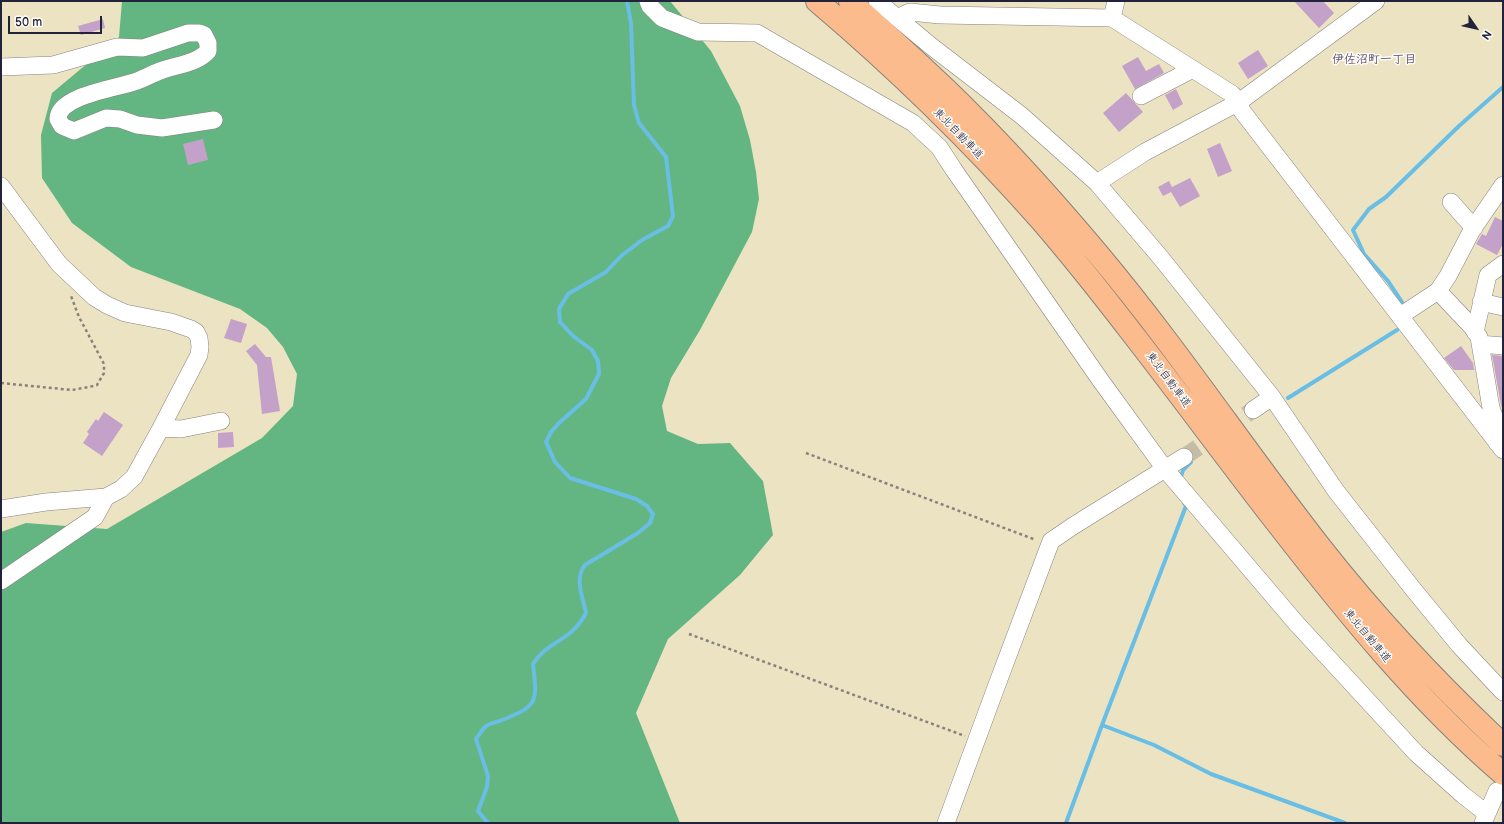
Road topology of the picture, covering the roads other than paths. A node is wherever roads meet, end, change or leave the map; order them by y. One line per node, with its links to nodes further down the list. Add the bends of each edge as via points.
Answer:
1 (648, 1): 32 (street, via 662,18 698,32 757,33 913,123 939,146)
2 (817, 1): 38 (highway, 東北自動車道, via 908,82 1040,219 1355,621)
3 (850, 1): 37 (highway, 東北自動車道, via 968,112 1098,254 1321,548 1365,602 1416,660)
4 (878, 1): 7 (street)
5 (1116, 1): 8 (street)
6 (1376, 1): 12 (street)
7 (897, 18): 8 (street, via 910,12 940,15); 14 (street, via 1022,116)
8 (1112, 18): 10 (street)
9 (1, 67): 13 (street, via 53,65 117,47 143,48 188,33 199,33 204,35 208,43 208,51 199,59 138,81 76,98 60,110 58,119 62,126 74,131 106,118 162,128)
10 (1193, 69): 11 (street); 12 (street, via 1232,94)
11 (1141, 96)
12 (1238, 102): 14 (street, via 1145,152); 23 (street, via 1242,111)
13 (214, 120)
14 (1097, 182): 26 (street)
15 (1503, 185): 18 (street)
16 (1, 186): 29 (street, via 59,264 94,298 125,313 171,322 196,332 199,338 199,355)
17 (1451, 202): 18 (street)
18 (1474, 228): 20 (street)
19 (1503, 264): 21 (street, via 1488,275)
20 (1438, 291): 23 (street); 24 (street)
21 (1481, 302): 22 (street); 24 (street)
22 (1503, 307)
23 (1400, 316): 30 (street)
24 (1478, 338): 25 (street); 30 (street, via 1491,408)
25 (1503, 346)
26 (1272, 397): 27 (street); 36 (street, via 1336,491 1459,645)
27 (1253, 410)
28 (221, 421): 29 (street, via 181,428)
29 (161, 428): 33 (street, via 134,477 122,489)
30 (1501, 439)
31 (1184, 457): 32 (street)
32 (1165, 469): 39 (street, via 1296,623 1411,747); 40 (street, via 1051,541)
33 (106, 497): 34 (street); 35 (street, via 95,517)
34 (1, 509)
35 (1, 581)
36 (1503, 692)
37 (1503, 745)
38 (1500, 782): 39 (street)
39 (1484, 818)
40 (946, 823)

